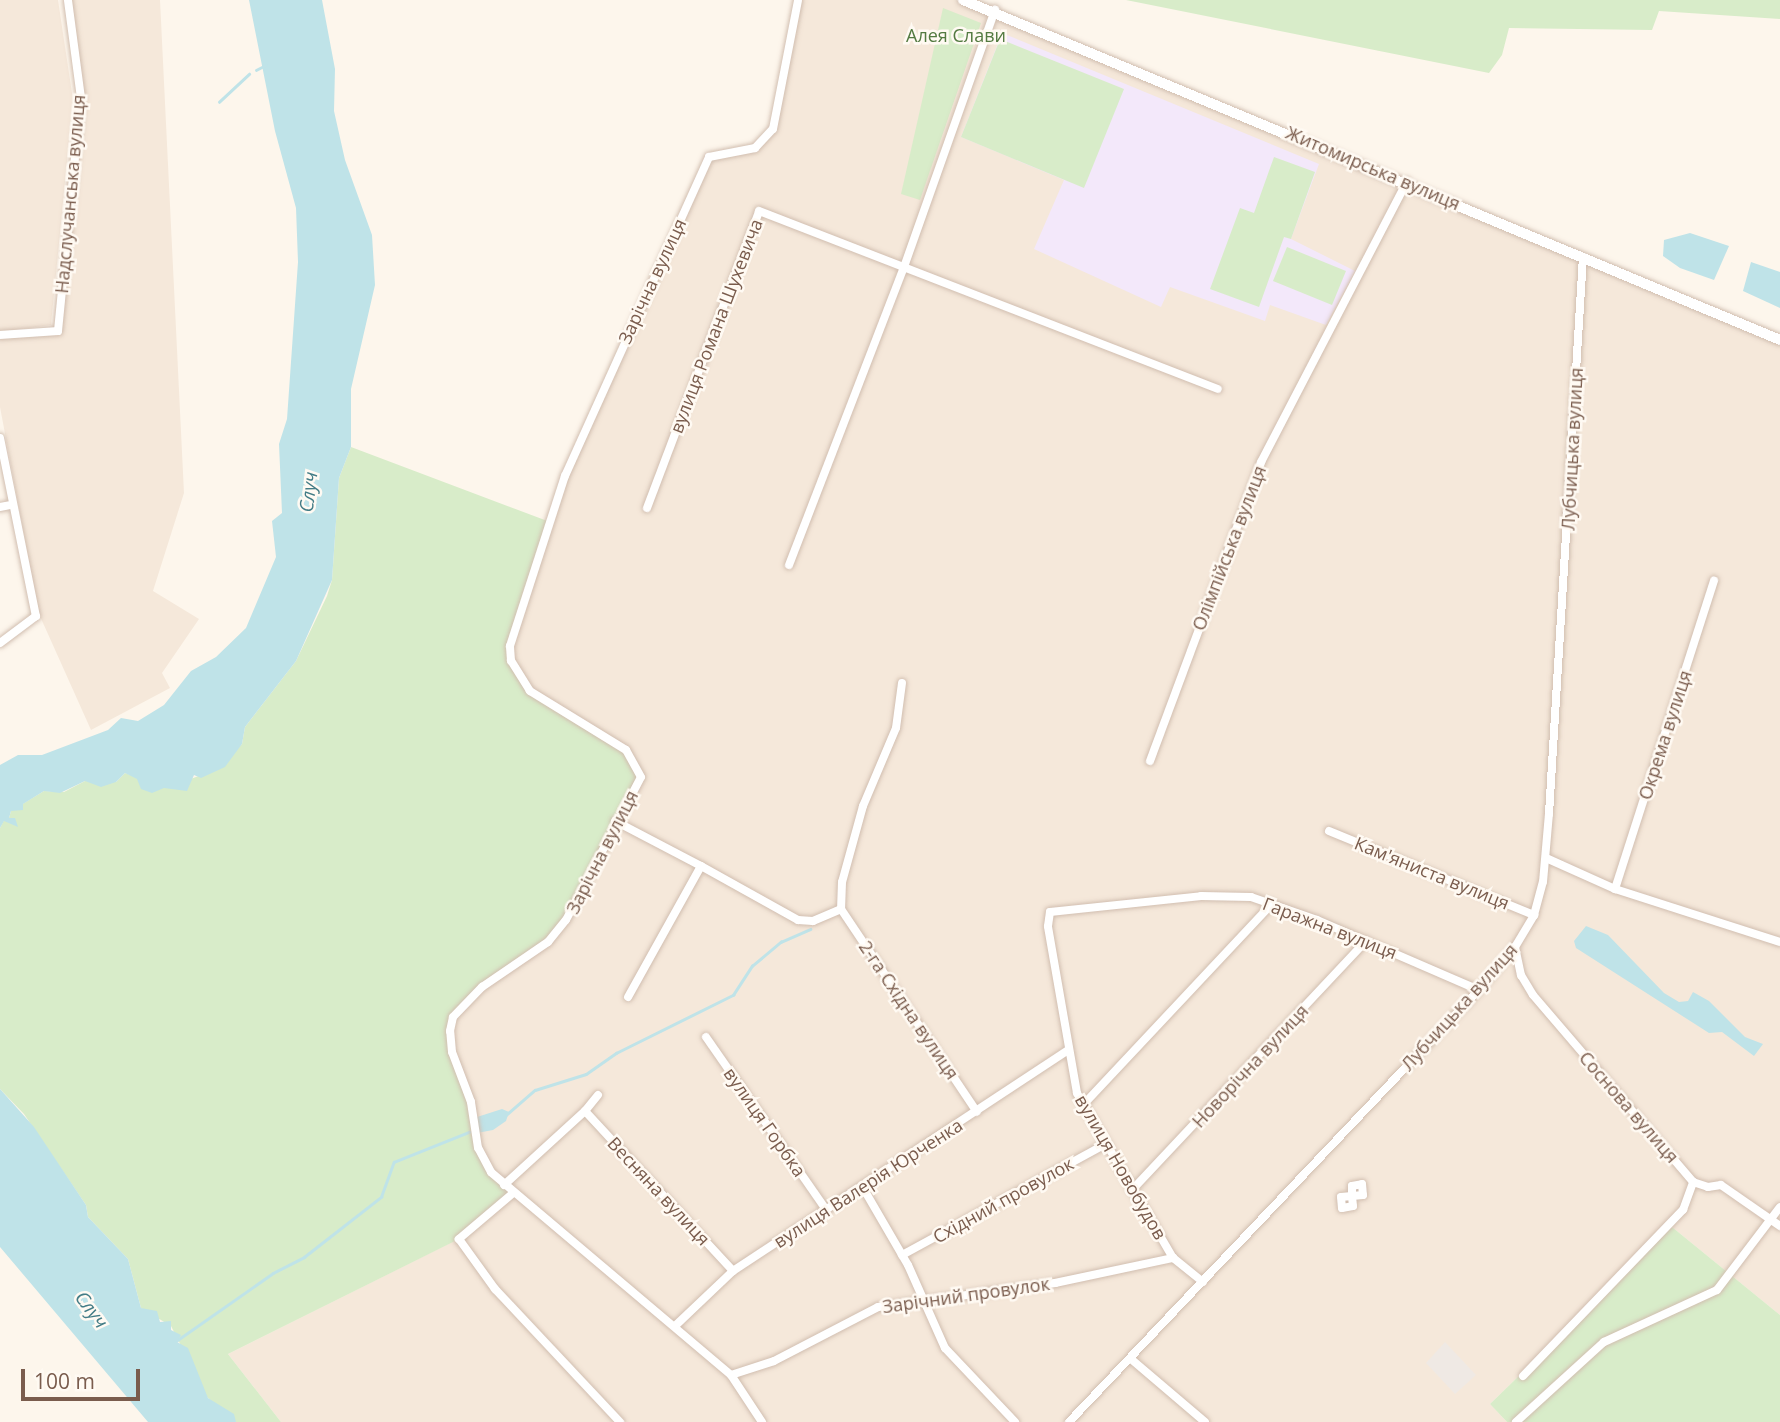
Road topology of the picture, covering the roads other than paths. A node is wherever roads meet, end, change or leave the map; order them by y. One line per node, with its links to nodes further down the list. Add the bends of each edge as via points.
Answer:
1 (68, 0): 8 (street, Надслучанська вулиця, via 81,98 58,331)
2 (798, 0): 21 (street, Зарічна вулиця, via 772,128 755,148 709,157 565,476 510,646 511,661 530,691 626,750 641,777)
3 (963, 0): 4 (main road, Житомирська вулиця)
4 (995, 10): 5 (main road, Житомирська вулиця); 7 (street)
5 (1407, 182): 6 (main road, Житомирська вулиця); 20 (street, Олімпійська вулиця, via 1261,462)
6 (1583, 257): 9 (main road, Житомирська вулиця); 23 (street, Лубчицька вулиця)
7 (904, 267): 10 (street, вулиця Романа Шухевича); 15 (street, вулиця Романа Шухевича, via 759,211); 16 (street)
8 (0, 335)
9 (1780, 340)
10 (1218, 389)
11 (0, 438): 12 (street)
12 (2, 459): 13 (street)
13 (10, 505): 14 (street); 18 (street, via 36,616)
14 (0, 507)
15 (647, 508)
16 (789, 565)
17 (1714, 580): 25 (street, Окрема вулиця)
18 (0, 643)
19 (902, 683): 27 (street, via 896,728 863,806 842,882)
20 (1150, 761)
21 (615, 821): 24 (street); 43 (street, Зарічна вулиця, via 566,920 548,942 497,975 453,1017 452,1052 471,1102 478,1149)
22 (1329, 831): 29 (street, Кам'яниста вулиця)
23 (1546, 858): 25 (street); 29 (street, Лубчицька вулиця)
24 (701, 866): 27 (street, via 798,919 813,921); 34 (street)
25 (1615, 890): 31 (street)
26 (1272, 904): 28 (street, Гаражна вулиця, via 1226,895); 30 (street, Гаражна вулиця); 38 (street)
27 (841, 909): 40 (street, 2-га Східна вулиця)
28 (1050, 912): 36 (street, вулиця Новобудов, via 1048,926)
29 (1534, 915): 32 (street, Лубчицька вулиця)
30 (1366, 941): 33 (street, Гаражна вулиця); 45 (street, Новорічна вулиця)
31 (1780, 942)
32 (1515, 947): 33 (street, Лубчицька вулиця); 42 (street, Соснова вулиця, via 1521,975 1533,995)
33 (1479, 989): 54 (street, Лубчицька вулиця)
34 (628, 997)
35 (706, 1037): 48 (street, вулиця Горбка)
36 (1069, 1050): 38 (street, вулиця Новобудов); 40 (street, вулиця Валерія Юрченка)
37 (598, 1095): 39 (street)
38 (1083, 1105): 41 (street, вулиця Новобудов)
39 (585, 1111): 43 (street); 53 (street, Весняна вулиця)
40 (977, 1112): 44 (street, вулиця Валерія Юрченка)
41 (1104, 1144): 45 (street, вулиця Новобудов); 51 (street, Східний провулок)
42 (1693, 1182): 49 (street, via 1721,1185); 59 (street, via 1683,1210)
43 (504, 1185): 46 (street, Зарічна вулиця)
44 (862, 1186): 48 (street, вулиця Валерія Юрченка); 51 (street)
45 (1132, 1190): 52 (street, вулиця Новобудов)
46 (512, 1194): 56 (street, Зарічна вулиця); 60 (street, via 458,1239 495,1289)
47 (1780, 1207): 49 (street)
48 (825, 1208): 53 (street, вулиця Валерія Юрченка)
49 (1771, 1219): 50 (street); 65 (street, via 1717,1290 1604,1342)
50 (1780, 1226)
51 (902, 1255): 55 (street)
52 (1172, 1258): 54 (street, вулиця Новобудов); 55 (street, Зарічний провулок, via 1055,1283)
53 (733, 1271): 56 (street, вулиця Валерія Юрченка)
54 (1203, 1282): 57 (street, Лубчицька вулиця)
55 (922, 1299): 58 (street, Зарічний провулок, via 853,1317 774,1361); 62 (street, via 945,1348)
56 (675, 1326): 58 (street, Зарічна вулиця)
57 (1131, 1359): 63 (street, Лубчицька вулиця); 64 (street)
58 (731, 1375): 61 (street, Зарічна вулиця)
59 (1523, 1376)
60 (620, 1422)
61 (762, 1422)
62 (1015, 1422)
63 (1069, 1422)
64 (1205, 1422)
65 (1516, 1422)

